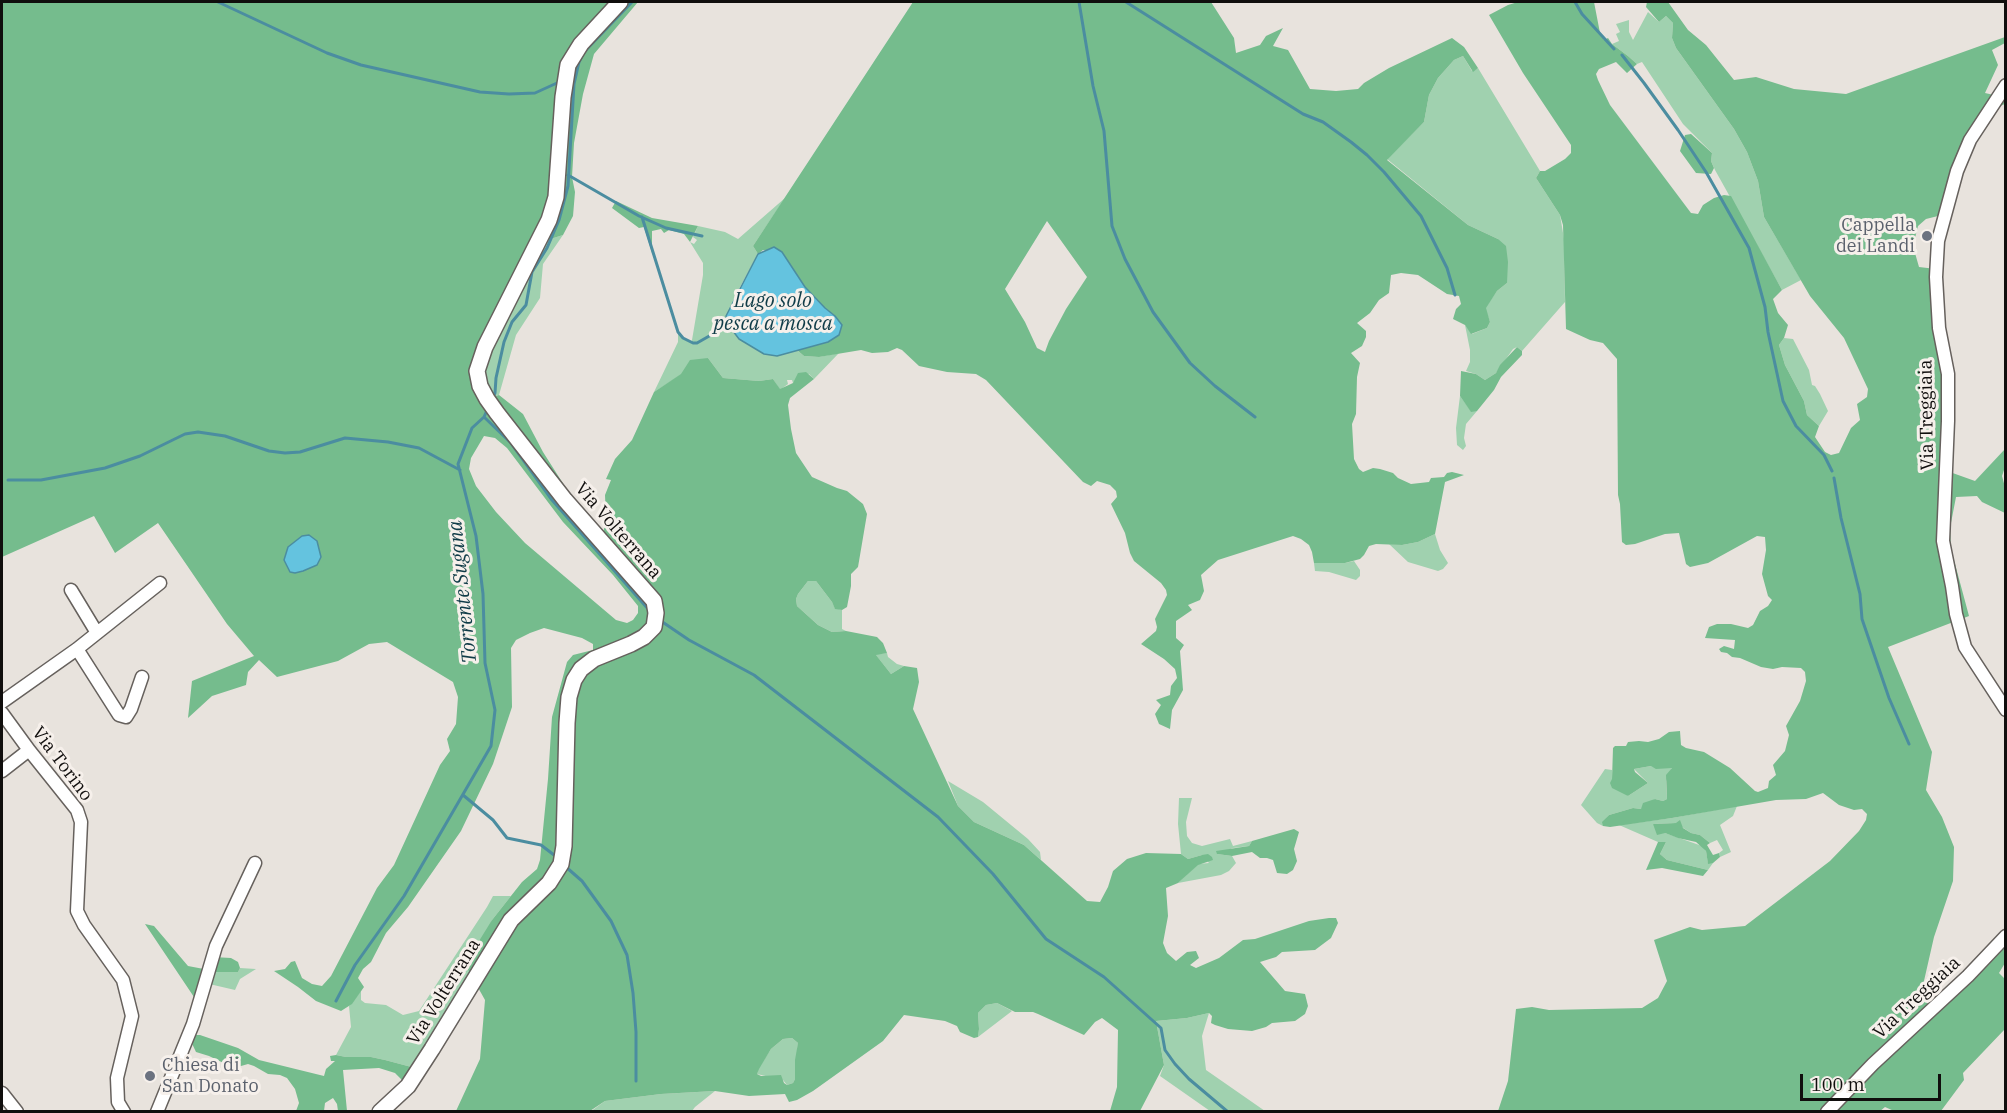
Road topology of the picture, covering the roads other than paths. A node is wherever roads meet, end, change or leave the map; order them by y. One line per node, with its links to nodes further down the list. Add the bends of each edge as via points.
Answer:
1 (620, 2): 19 (main road, Via Volterrana, via 581,44 568,65 556,197 549,220 485,347 477,371 486,399 565,500 654,601 654,627 631,645 594,659 574,680 567,723 561,864 549,883 511,920 408,1086)
2 (2006, 85): 9 (street, Via Treggiaia, via 1970,140 1957,171 1938,242 1936,266 1939,328 1948,374 1943,541 1965,647)
3 (160, 584): 5 (street)
4 (71, 590): 5 (street)
5 (97, 633): 6 (street)
6 (77, 649): 7 (street, via 119,715 126,717 131,709); 8 (street)
7 (142, 677)
8 (2, 702)
9 (2006, 710)
10 (2, 713): 11 (street, Via Torino)
11 (29, 750): 12 (street); 17 (street, Via Torino, via 77,810 81,822 77,911 123,980 132,1016 117,1078 118,1102)
12 (2, 771)
13 (255, 863): 18 (street, via 216,946 193,1024)
14 (2006, 936): 20 (street, Via Treggiaia)
15 (2, 1093): 16 (street)
16 (17, 1112)
17 (124, 1112)
18 (157, 1112)
19 (380, 1112)
20 (1827, 1112)

